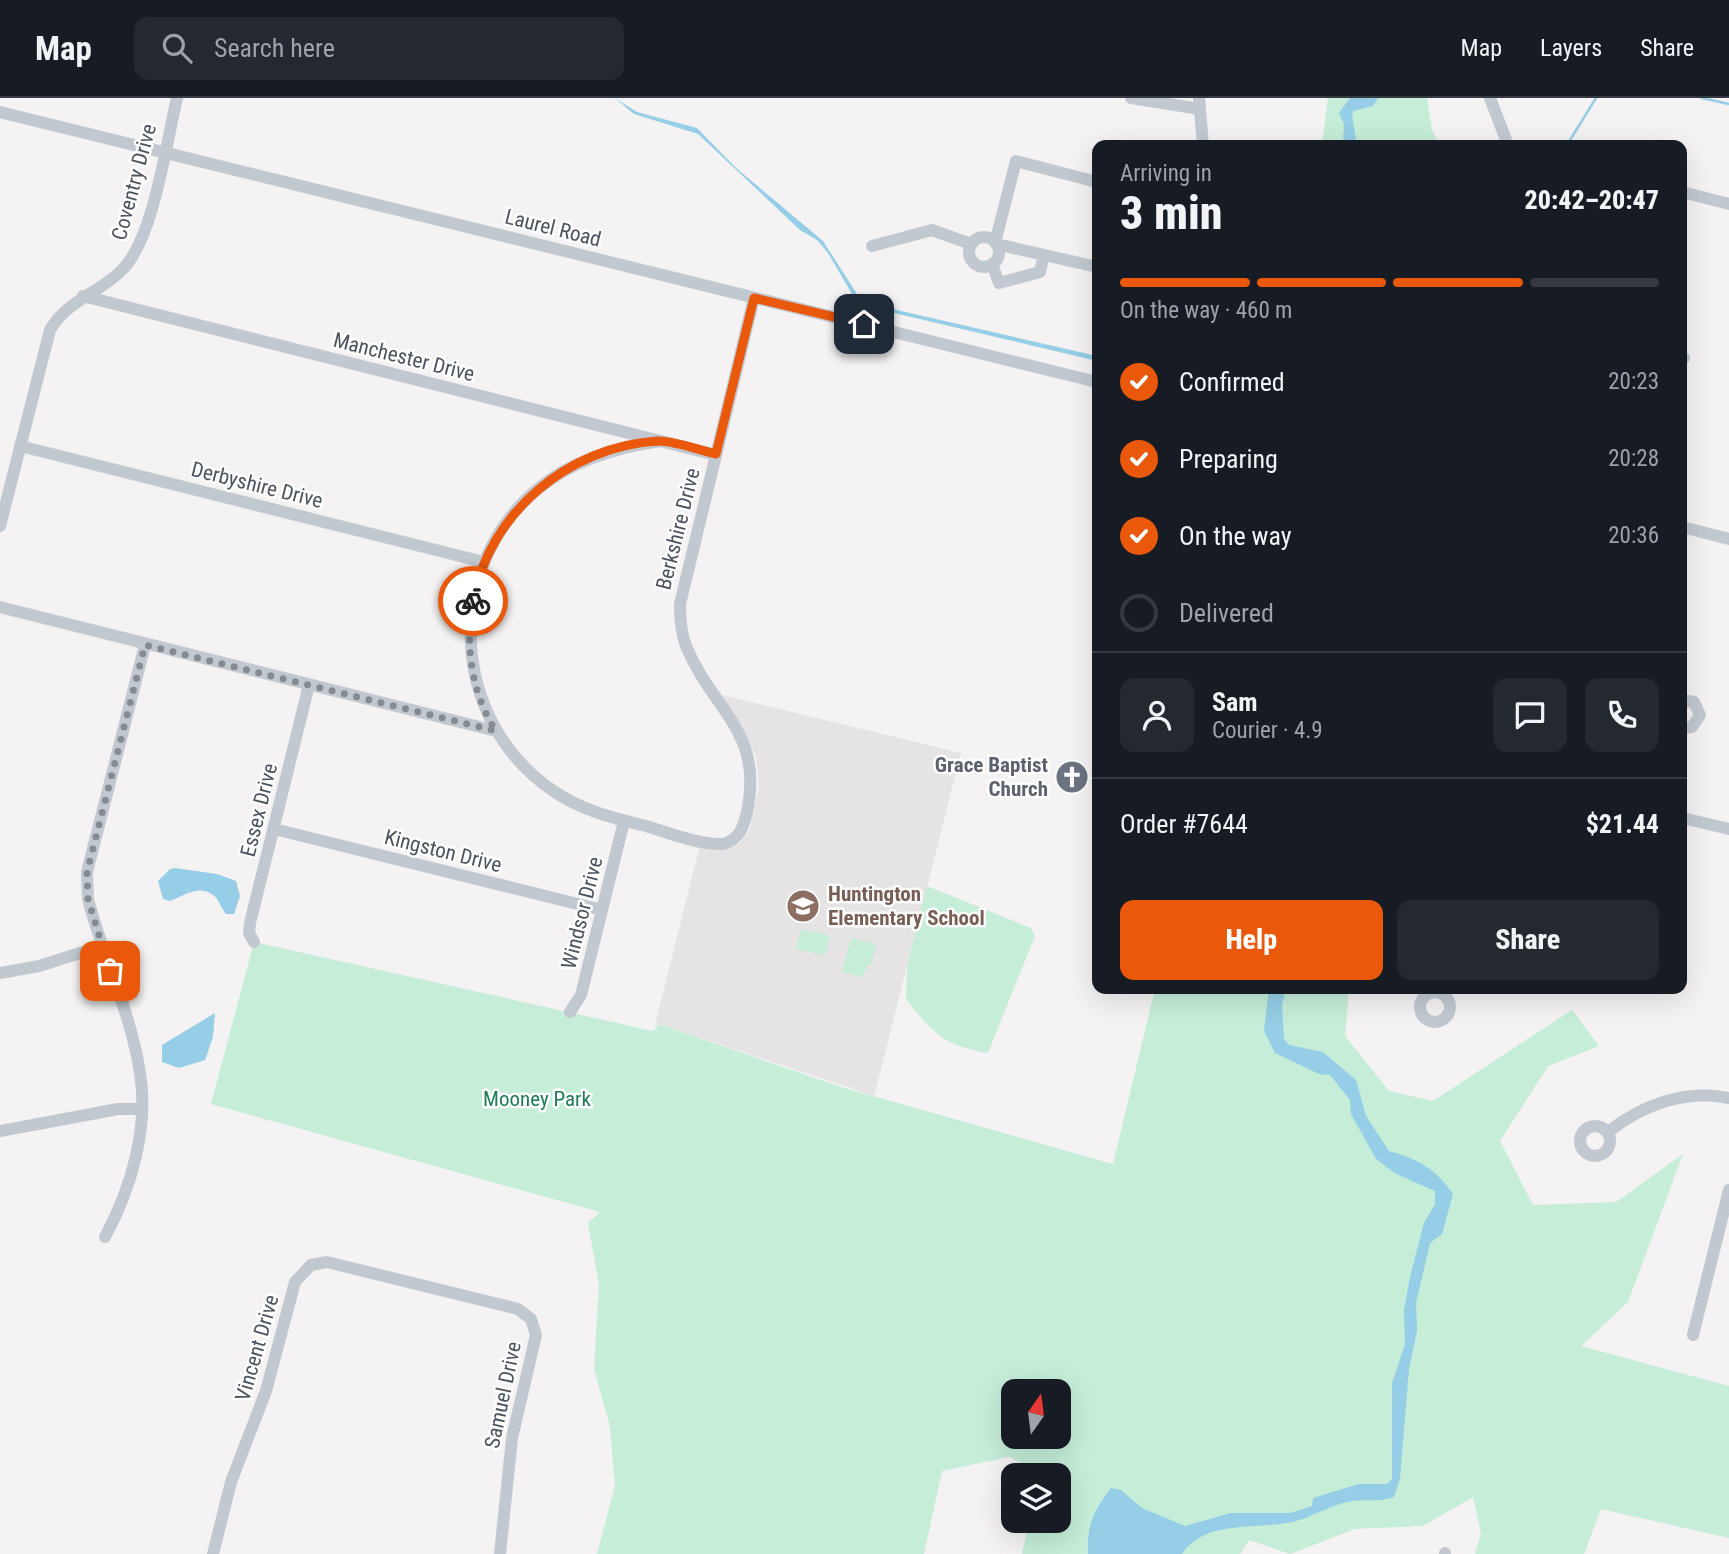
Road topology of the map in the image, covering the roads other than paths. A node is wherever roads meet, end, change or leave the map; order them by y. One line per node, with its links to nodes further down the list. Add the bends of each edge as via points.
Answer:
1 (177, 98): 8 (street, Coventry Drive)
2 (1131, 98): 4 (street)
3 (1490, 98): 7 (street)
4 (1199, 104): 6 (street)
5 (0, 112): 8 (street, Laurel Road)
6 (1203, 140)
7 (1506, 140)
8 (163, 152): 18 (street, Coventry Drive, via 138,248 118,274); 19 (street, Laurel Road)
9 (1092, 181): 12 (street, via 1016,161)
10 (1687, 193): 11 (street)
11 (1729, 204)
12 (994, 242): 13 (street, via 979,238); 15 (street); 16 (street, via 998,253)
13 (971, 244): 14 (street, via 932,230); 16 (street, via 972,262 981,267)
14 (872, 246)
15 (1044, 255): 16 (street, via 1040,272 999,283); 17 (street)
16 (992, 264)
17 (1092, 265)
18 (83, 296): 21 (street, Manchester Drive); 22 (street, Coventry Drive, via 63,311 50,330)
19 (754, 298): 20 (street, Laurel Road); 23 (street, Berkshire Drive)
20 (1092, 381)
21 (661, 441): 23 (street, Manchester Drive); 27 (street, via 607,453 549,481 515,512)
22 (20, 446): 24 (street, Coventry Drive); 27 (street, Derbyshire Drive)
23 (716, 454): 35 (street, Berkshire Drive, via 680,612 687,648 749,755 750,794 743,829 737,838 723,844)
24 (0, 526)
25 (1687, 528): 26 (street)
26 (1729, 539)
27 (484, 562): 33 (street, via 474,595 469,642 475,679)
28 (0, 607): 29 (street)
29 (145, 645): 30 (street); 40 (street, via 87,872 88,899)
30 (309, 685): 33 (street); 36 (street, Essex Drive)
31 (1687, 701): 32 (street, via 1694,702 1700,715 1696,724)
32 (1687, 727)
33 (496, 731): 35 (street, via 527,770 553,790 585,808)
34 (1687, 819): 37 (street)
35 (624, 821): 38 (street, Windsor Drive)
36 (274, 829): 38 (street, Kingston Drive); 39 (street, Essex Drive, via 250,923)
37 (1729, 829)
38 (602, 911): 42 (street, Windsor Drive, via 581,995)
39 (254, 942)
40 (102, 946): 41 (street); 44 (street, via 136,1054)
41 (0, 973)
42 (570, 1012)
43 (1729, 1098): 46 (street, via 1691,1096 1667,1101)
44 (142, 1109): 45 (street, via 118,1109); 48 (street, via 124,1198)
45 (0, 1131)
46 (1608, 1132)
47 (1729, 1190): 50 (street)
48 (105, 1237)
49 (421, 1285): 51 (street, Vincent Drive, via 327,1262 311,1265 299,1275 266,1391 231,1482); 52 (street, Samuel Drive, via 518,1308 534,1327 512,1438)
50 (1693, 1335)
51 (214, 1554)
52 (500, 1554)

